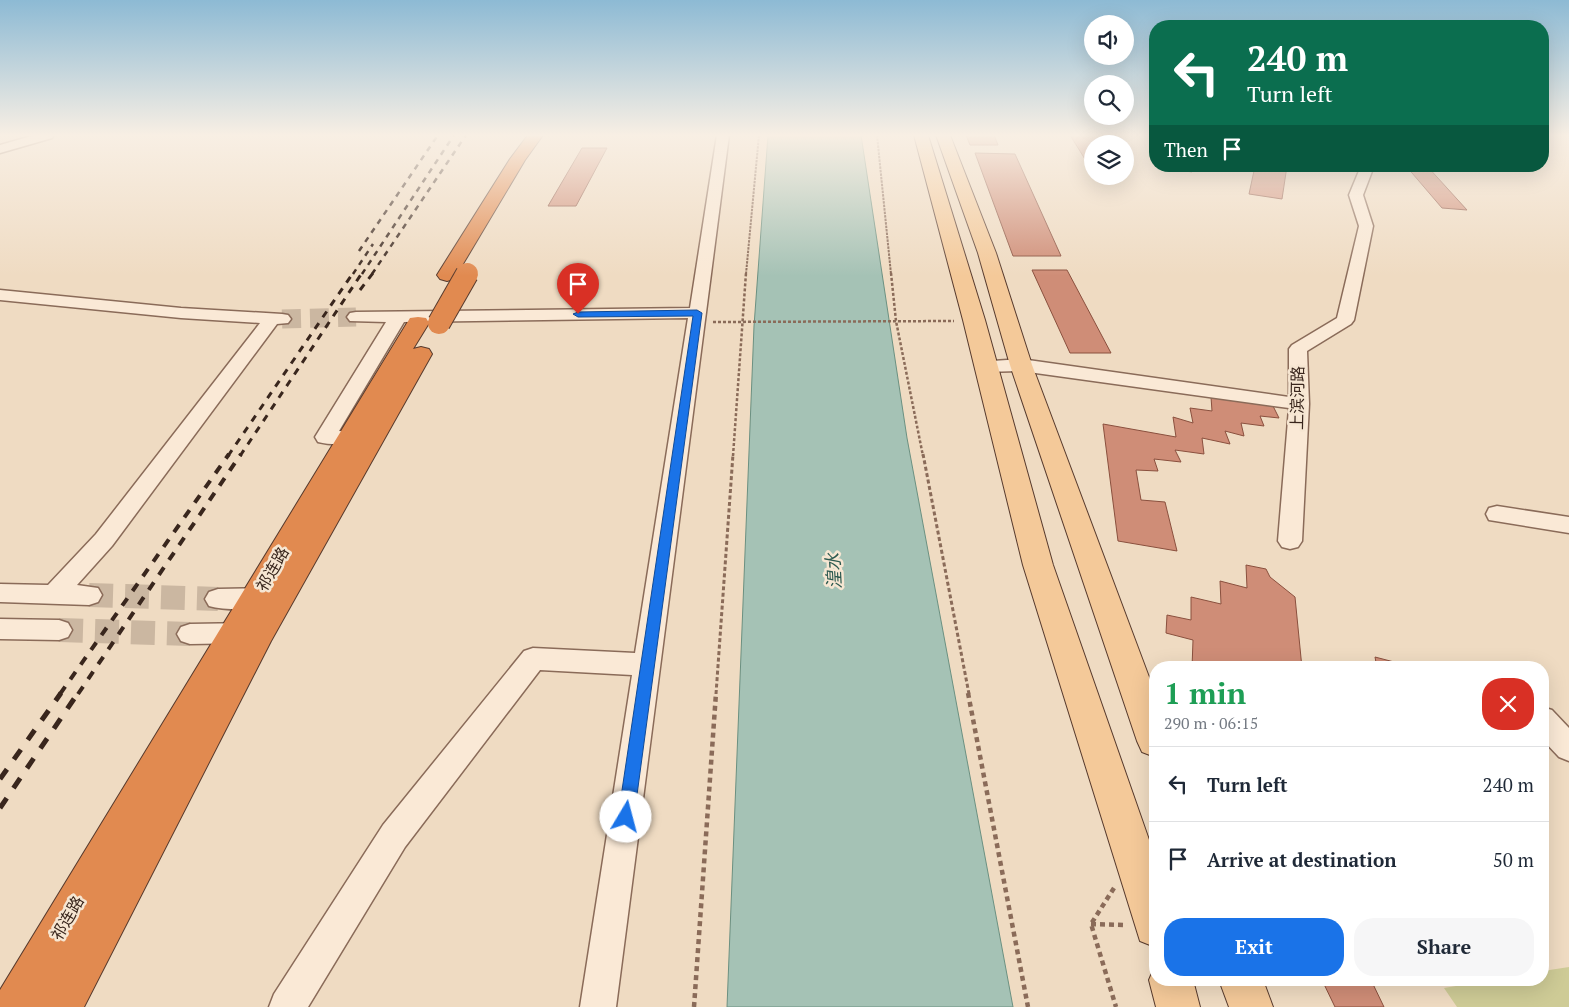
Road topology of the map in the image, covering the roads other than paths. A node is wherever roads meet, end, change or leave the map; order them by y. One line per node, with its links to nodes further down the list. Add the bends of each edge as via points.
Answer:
1 (504, 182): 10 (highway, 祁连路)
2 (520, 182): 10 (highway, 祁连路, bridge, via 467,274)
3 (716, 182): 9 (street)
4 (934, 182): 12 (main road)
5 (961, 182): 11 (main road, via 988,253)
6 (1361, 182): 13 (street, 上滨河路, via 1356,195 1366,226 1345,320 1298,349)
7 (0, 295): 18 (street, via 277,319 104,540)
8 (356, 317): 10 (street)
9 (697, 317): 10 (street); 26 (street)
10 (418, 321): 20 (highway, 祁连路); 20 (highway, 祁连路, via 349,437)
11 (1021, 365): 12 (street); 13 (street); 27 (main road)
12 (986, 366): 30 (main road, via 1038,565)
13 (1299, 404): 16 (street, 上滨河路)
14 (1497, 514): 15 (street)
15 (1569, 525)
16 (1290, 541)
17 (0, 593): 18 (street)
18 (41, 594): 19 (street); 22 (street)
19 (89, 595)
20 (267, 598): 21 (street); 24 (highway, 祁连路)
21 (218, 599)
22 (0, 629): 23 (street)
23 (59, 630)
24 (246, 633): 25 (street); 33 (highway, 祁连路); 34 (highway, 祁连路)
25 (190, 634)
26 (648, 665): 35 (street, via 533,659 394,836); 36 (street)
27 (1149, 723)
28 (1549, 727): 29 (street)
29 (1569, 748)
30 (1149, 905)
31 (1173, 986): 37 (main road)
32 (1243, 986): 38 (main road)
33 (15, 1007)
34 (60, 1007)
35 (287, 1007)
36 (598, 1007)
37 (1178, 1007)
38 (1251, 1007)

